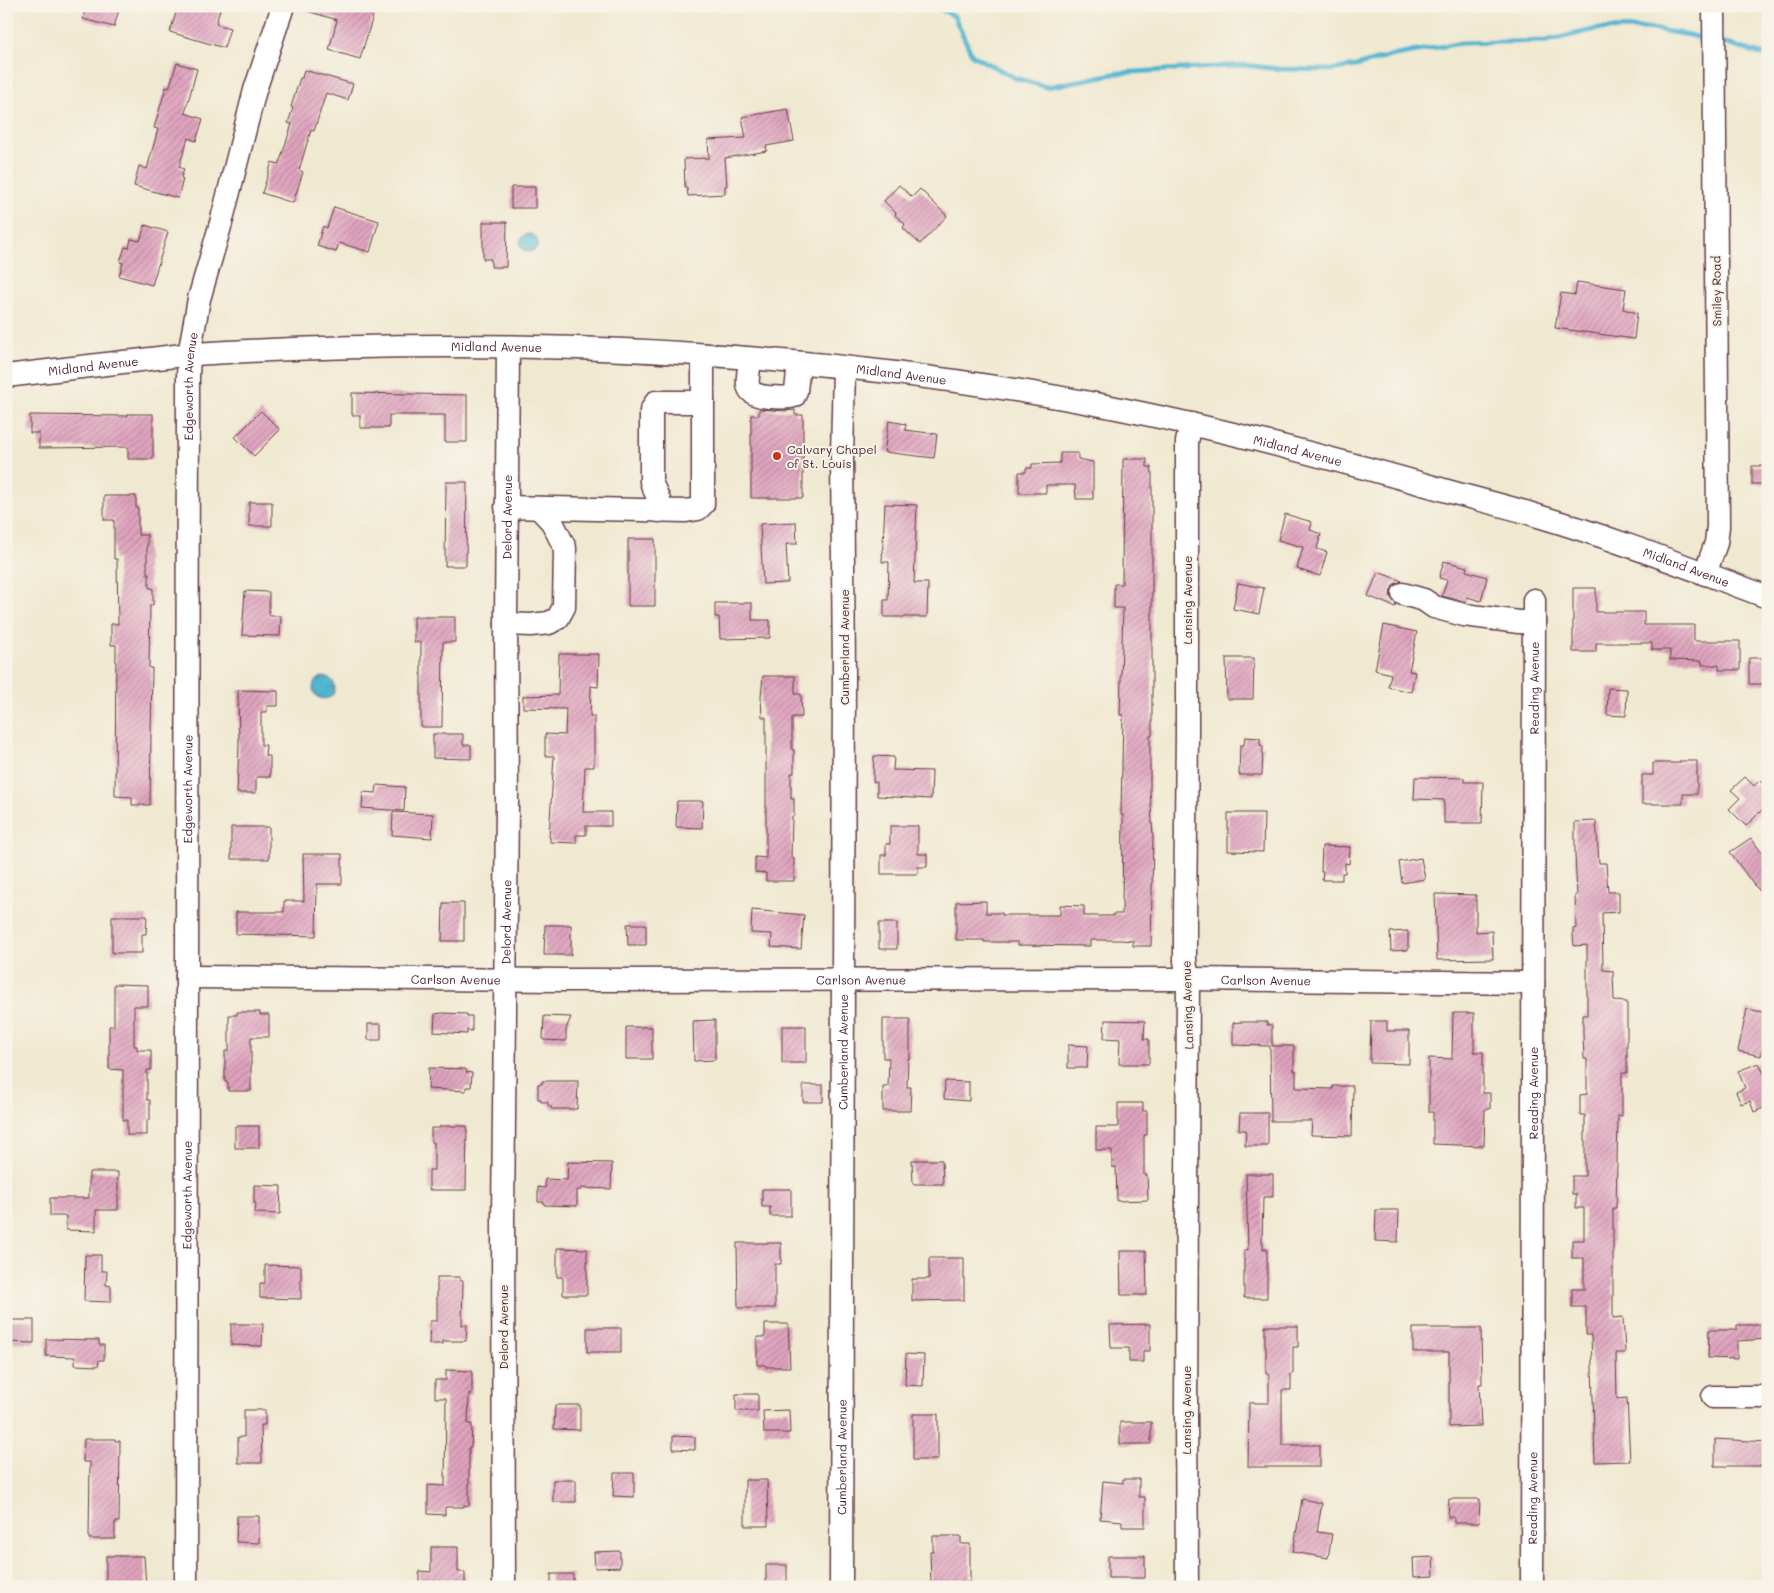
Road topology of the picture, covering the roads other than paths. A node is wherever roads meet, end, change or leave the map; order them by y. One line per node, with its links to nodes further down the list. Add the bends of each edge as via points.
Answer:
1 (283, 6): 4 (street, Edgeworth Avenue, via 245,126 199,299)
2 (1714, 6): 15 (street, Smiley Road, via 1718,526 1716,543)
3 (508, 347): 4 (street, Midland Avenue, via 340,348); 5 (street, Midland Avenue); 12 (street, Delord Avenue)
4 (189, 355): 9 (street, Midland Avenue); 19 (street, Edgeworth Avenue)
5 (704, 355): 6 (street, Midland Avenue); 10 (street)
6 (750, 359): 7 (street, Midland Avenue); 7 (street, via 751,392 789,398 796,392)
7 (799, 363): 8 (street, Midland Avenue)
8 (844, 368): 11 (street, Midland Avenue, via 1031,393); 20 (street, Cumberland Avenue)
9 (6, 376)
10 (703, 402): 14 (street, via 703,504 686,512); 14 (street, via 656,402 653,405 651,482 659,500)
11 (1191, 424): 15 (street, Midland Avenue, via 1301,450 1539,516); 21 (street, Lansing Avenue, via 1188,442 1184,920)
12 (506, 507): 13 (street); 18 (street, Delord Avenue)
13 (539, 508): 14 (street); 18 (street, via 552,522 565,548 564,607 558,618 549,623)
14 (659, 512)
15 (1705, 574): 17 (street, Midland Avenue)
16 (1403, 594): 23 (street, Reading Avenue, via 1464,615 1534,611)
17 (1768, 597)
18 (506, 624): 22 (street, Delord Avenue)
19 (187, 977): 22 (street, Carlson Avenue); 26 (street, Edgeworth Avenue)
20 (844, 979): 21 (street, Carlson Avenue); 22 (street, Carlson Avenue); 28 (street, Cumberland Avenue)
21 (1188, 979): 23 (street, Carlson Avenue); 29 (street, Lansing Avenue)
22 (504, 980): 27 (street, Delord Avenue)
23 (1533, 983): 30 (street, Reading Avenue)
24 (1713, 1397): 25 (street)
25 (1768, 1397)
26 (186, 1587)
27 (504, 1587)
28 (841, 1587)
29 (1187, 1587)
30 (1532, 1587)

